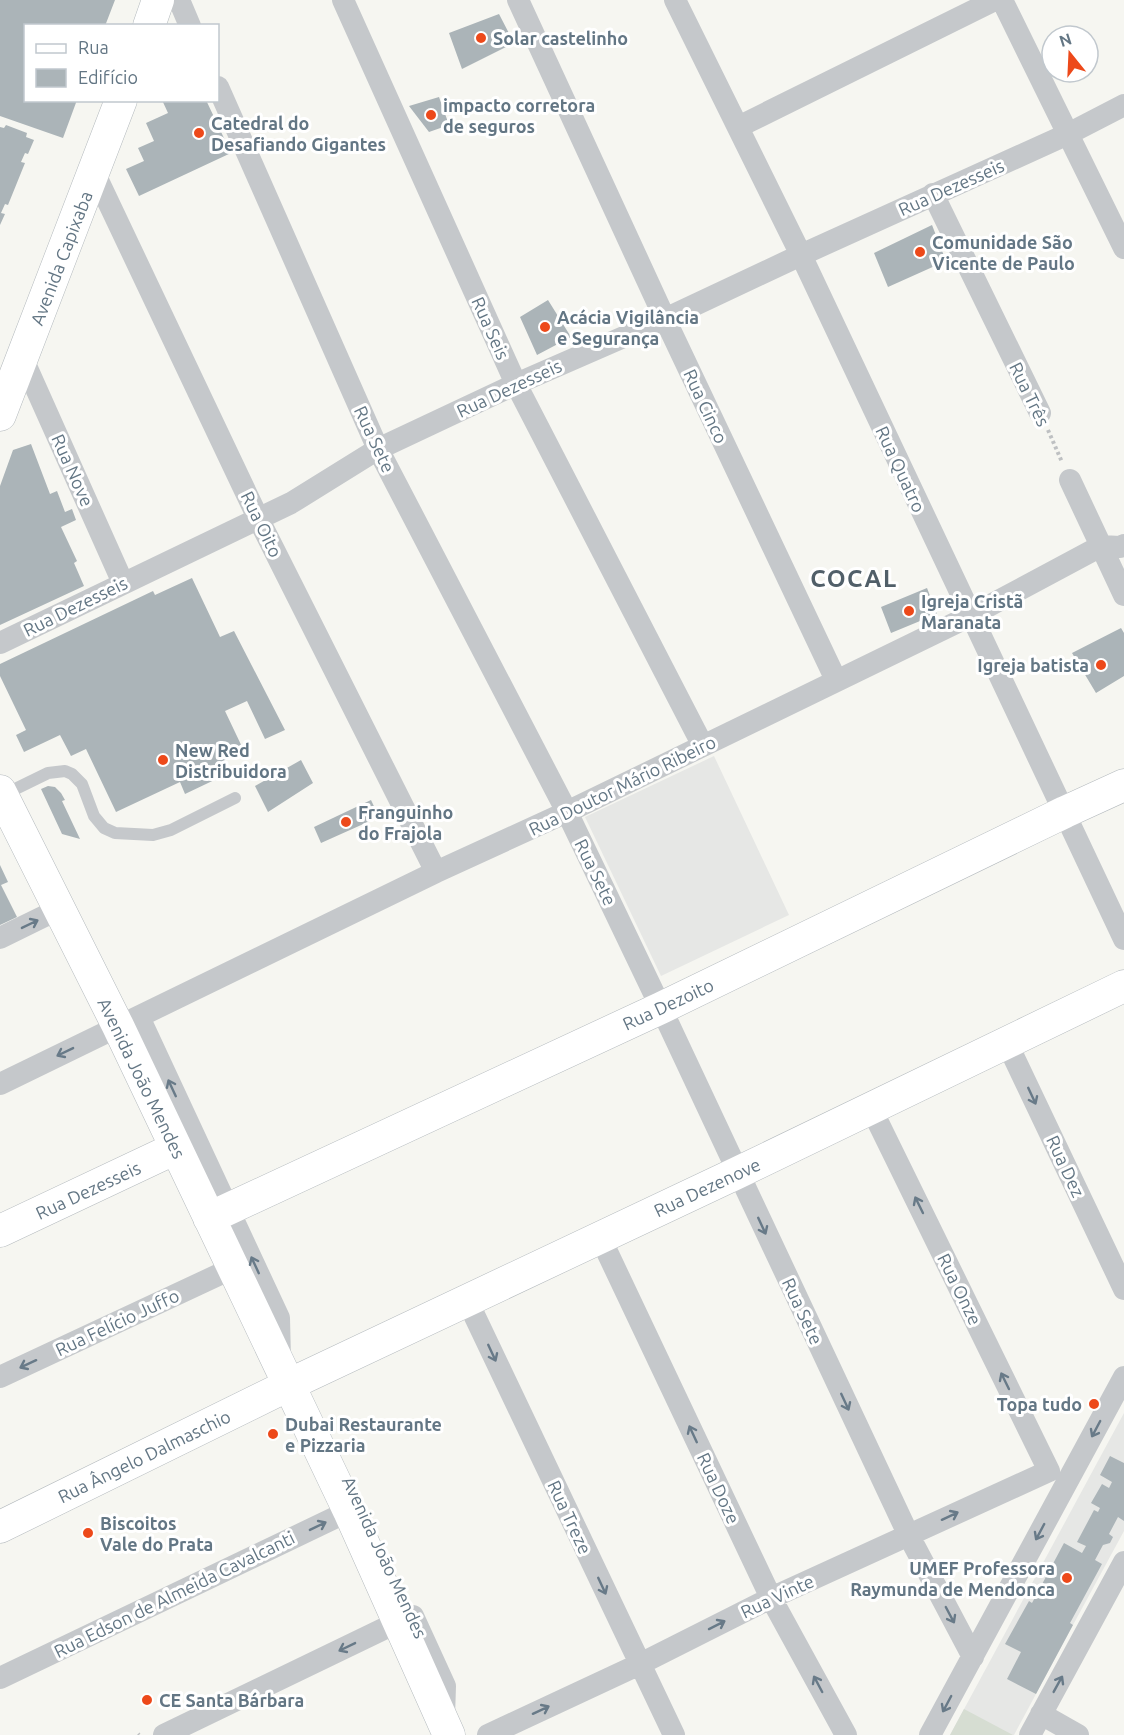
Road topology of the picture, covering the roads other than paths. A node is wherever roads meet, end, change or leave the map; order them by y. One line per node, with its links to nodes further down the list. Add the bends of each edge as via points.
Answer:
1 (158, 0): 8 (street)
2 (179, 0): 9 (street)
3 (343, 0): 21 (street, Rua Seis)
4 (518, 0): 19 (street, Rua Cinco)
5 (675, 0): 13 (street, Rua Quatro)
6 (995, 0): 13 (street)
7 (1002, 0): 14 (street)
8 (150, 24)
9 (189, 24)
10 (219, 89): 24 (street, Rua Sete)
11 (120, 102): 15 (street, Avenida Capixaba)
12 (1124, 105): 14 (street, Rua Dezesseis)
13 (738, 127): 18 (street, Rua Quatro)
14 (1068, 134): 16 (street, Rua Dezesseis); 17 (street)
15 (94, 172): 20 (street, Avenida Capixaba); 26 (street, Rua Oito)
16 (933, 194): 18 (street, Rua Dezesseis); 22 (street, Rua Três)
17 (1124, 248)
18 (801, 255): 19 (street, Rua Dezesseis); 31 (street, Rua Quatro)
19 (665, 319): 21 (street, Rua Dezesseis); 33 (street, Rua Cinco)
20 (22, 357): 23 (street, Avenida Capixaba); 29 (street, Rua Nove)
21 (516, 384): 24 (street, Rua Dezesseis); 34 (street, Rua Seis)
22 (1040, 413)
23 (0, 416)
24 (378, 449): 26 (street, Rua Dezesseis, via 291,503); 38 (street, Rua Sete)
25 (1070, 480): 28 (street)
26 (258, 518): 29 (street, Rua Dezesseis); 40 (street, Rua Oito)
27 (1124, 545): 28 (street, Rua Doutor Mário Ribeiro)
28 (1101, 546): 30 (street); 31 (street, Rua Doutor Mário Ribeiro)
29 (123, 583): 32 (street, Rua Dezesseis)
30 (1124, 595)
31 (970, 616): 33 (street, Rua Doutor Mário Ribeiro); 39 (street, Rua Quatro)
32 (0, 643)
33 (836, 680): 34 (street, Rua Doutor Mário Ribeiro)
34 (703, 746): 38 (street, Rua Doutor Mário Ribeiro)
35 (1124, 785): 39 (street, Rua Dezoito)
36 (1, 793): 37 (lane, via 48,773 65,771 82,784 94,816 104,828 115,833 153,835); 41 (street, Avenida João Mendes)
37 (235, 798)
38 (567, 812): 40 (street, Rua Doutor Mário Ribeiro); 45 (street, Rua Sete)
39 (1065, 812): 43 (street, Rua Quatro); 45 (street, Rua Dezoito)
40 (436, 872): 46 (street, Rua Doutor Mário Ribeiro)
41 (59, 909): 42 (street, one-way to 41); 46 (street, Avenida João Mendes)
42 (0, 938)
43 (1124, 939)
44 (1124, 986): 47 (street, Rua Dezenove)
45 (662, 1008): 51 (street, Rua Sete); 52 (street, Rua Dezoito)
46 (128, 1021): 48 (street, Rua Doutor Mário Ribeiro, one-way to 48); 50 (street, Avenida João Mendes); 52 (street, Avenida João Mendes, one-way to 46)
47 (1007, 1043): 49 (street, Rua Dezenove); 56 (street, Rua Dez, one-way to 56)
48 (0, 1084)
49 (872, 1108): 51 (street, Rua Dezenove); 61 (street, Rua Onze, one-way to 49)
50 (176, 1148): 52 (street, Avenida João Mendes); 53 (street, Rua Dezesseis)
51 (737, 1173): 54 (street, Rua Dezenove); 64 (street, Rua Sete, one-way to 64)
52 (219, 1213): 55 (street, Avenida João Mendes); 60 (street, Avenida João Mendes, one-way to 52, via 279,1318)
53 (0, 1231)
54 (600, 1237): 57 (street, Rua Dezenove); 66 (street, Rua Doze, one-way to 54)
55 (233, 1268): 58 (street, Rua Felício Juffo, one-way to 58); 60 (street, Avenida João Mendes)
56 (1124, 1288)
57 (467, 1300): 60 (street, Rua Dezenove); 69 (street, Rua Treze, one-way to 69)
58 (0, 1377)
59 (1124, 1377): 61 (street, one-way to 61)
60 (289, 1386): 62 (street, Avenida João Mendes); 63 (street, Rua Ângelo Dalmaschio); 72 (street, Avenida João Mendes, via 323,1423 445,1686)
61 (1058, 1476): 64 (street, Rua Vinte, one-way to 61); 68 (street, one-way to 68)
62 (349, 1511): 67 (street, Avenida João Mendes); 70 (street, Rua Edson de Almeida Cavalcanti, one-way to 62)
63 (0, 1527)
64 (909, 1536): 66 (street, Rua Vinte); 68 (street, Rua Sete, one-way to 68)
65 (1124, 1562): 71 (street, one-way to 65)
66 (771, 1598): 69 (street, Rua Vinte, one-way to 66); 76 (street, Rua Doze, one-way to 66)
67 (400, 1621): 72 (street, Avenida João Mendes); 73 (street, one-way to 73)
68 (973, 1657): 77 (street, one-way to 77)
69 (640, 1664): 74 (street, Rua Vinte, one-way to 69); 75 (street, Rua Treze)
70 (0, 1678)
71 (1041, 1714): 78 (street); 79 (street)
72 (447, 1729)
73 (164, 1735)
74 (488, 1735)
75 (674, 1735)
76 (846, 1735)
77 (930, 1735)
78 (1029, 1735)
79 (1078, 1735)

